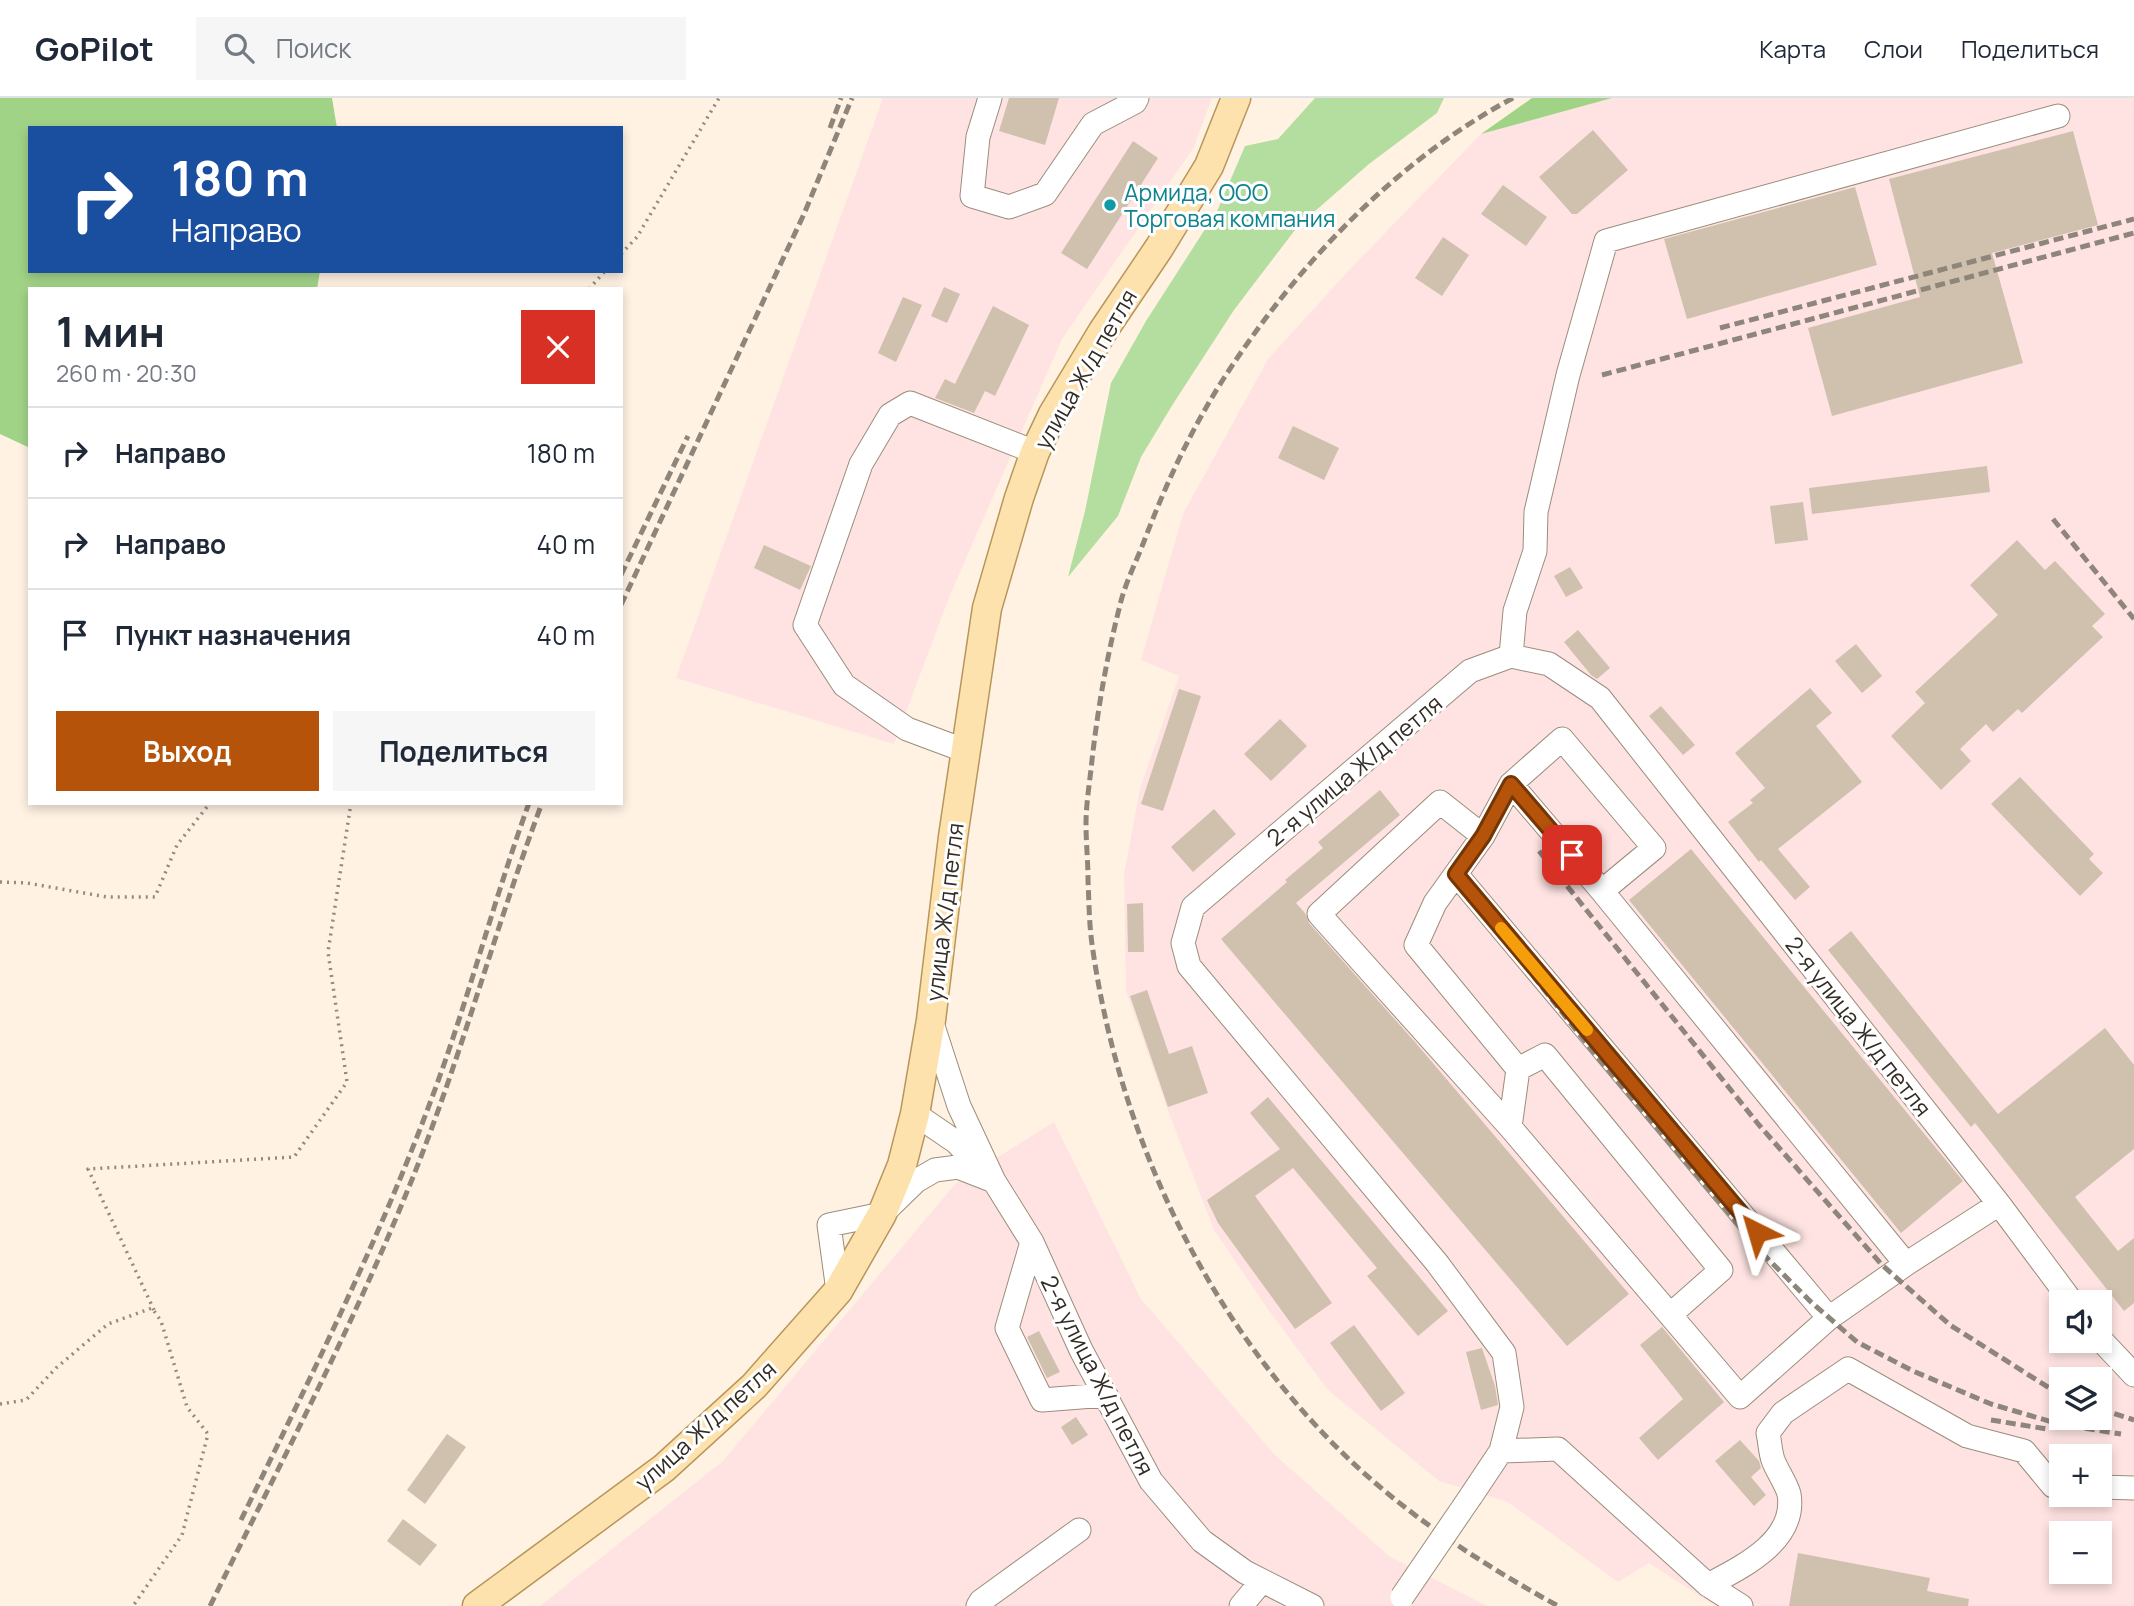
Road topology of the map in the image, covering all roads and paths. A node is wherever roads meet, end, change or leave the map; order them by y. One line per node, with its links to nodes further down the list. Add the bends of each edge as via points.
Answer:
1 (719, 98): 6 (path, via 637,237)
2 (990, 98): 3 (street, via 978,137 972,196 1009,207 1045,194 1093,124)
3 (1137, 98)
4 (1236, 98): 9 (main road, улица Ж/д петля, via 1209,166 1103,331)
5 (2058, 116): 10 (street, via 1606,241 1536,512 1535,551 1515,611)
6 (623, 252)
7 (604, 273): 8 (path)
8 (591, 287)
9 (1035, 452): 11 (main road, улица Ж/д петля, via 987,608); 11 (street, via 910,403 890,415 861,464 805,625 844,685 907,729)
10 (1511, 656): 24 (street, 2-я улица Ж/д петля, via 1549,664 1600,698); 37 (street, 2-я улица Ж/д петля, via 1470,671 1193,906 1183,943 1189,966 1437,1262 1504,1353 1512,1407)
11 (966, 751): 19 (main road, улица Ж/д петля)
12 (1511, 784): 15 (street); 18 (street); 18 (street, via 1562,739 1654,848)
13 (208, 805): 17 (path, via 177,845 155,897 107,897 27,883)
14 (351, 805): 30 (path, via 328,952 347,1082 294,1157 88,1168)
15 (1483, 836): 16 (street); 22 (street, via 1440,802 1319,914)
16 (1456, 874): 20 (street, via 1435,903 1416,945); 32 (street)
17 (0, 883)
18 (1602, 891): 27 (street)
19 (930, 1020): 21 (main road, улица Ж/д петля); 23 (street, via 959,1106)
20 (1518, 1069): 22 (street); 31 (street, via 1545,1055 1721,1270)
21 (915, 1114): 23 (street, 2-я улица Ж/д петля, via 956,1142); 25 (main road, улица Ж/д петля, via 902,1165)
22 (1510, 1127): 31 (street)
23 (994, 1181): 25 (street, via 957,1167 935,1170 916,1181); 26 (street, 2-я улица Ж/д петля)
24 (1998, 1204): 27 (street); 28 (street, 2-я улица Ж/д петля)
25 (882, 1214): 29 (main road, улица Ж/д петля); 29 (street, via 830,1225)
26 (1032, 1242): 35 (street, 2-я улица Ж/д петля); 35 (street, via 1007,1328 1012,1340 1042,1400)
27 (1906, 1264): 32 (street)
28 (2063, 1290)
29 (838, 1291): 47 (main road, улица Ж/д петля, via 754,1386 664,1468)
30 (154, 1310): 36 (path, via 108,1324 26,1400); 46 (path, via 187,1407 208,1434 182,1535)
31 (1671, 1315): 32 (street, via 1740,1397)
32 (1829, 1318)
33 (2112, 1353): 34 (street)
34 (2134, 1375)
35 (1106, 1395): 42 (street, 2-я улица Ж/д петля, via 1151,1480 1202,1541)
36 (0, 1404)
37 (1501, 1451): 43 (street, via 1558,1450); 44 (street, 2-я улица Ж/д петля, bridge)
38 (2049, 1481): 43 (street, via 2024,1451 1967,1436 1848,1369 1783,1413 1768,1433 1789,1494 1788,1522 1769,1547)
39 (2112, 1487): 40 (street)
40 (2134, 1488)
41 (1079, 1530): 45 (street)
42 (1262, 1581): 48 (street); 49 (street, 2-я улица Ж/д петля)
43 (1708, 1585): 50 (street)
44 (1396, 1602)
45 (982, 1604)
46 (133, 1606)
47 (477, 1606)
48 (1241, 1606)
49 (1312, 1606)
50 (1741, 1606)

